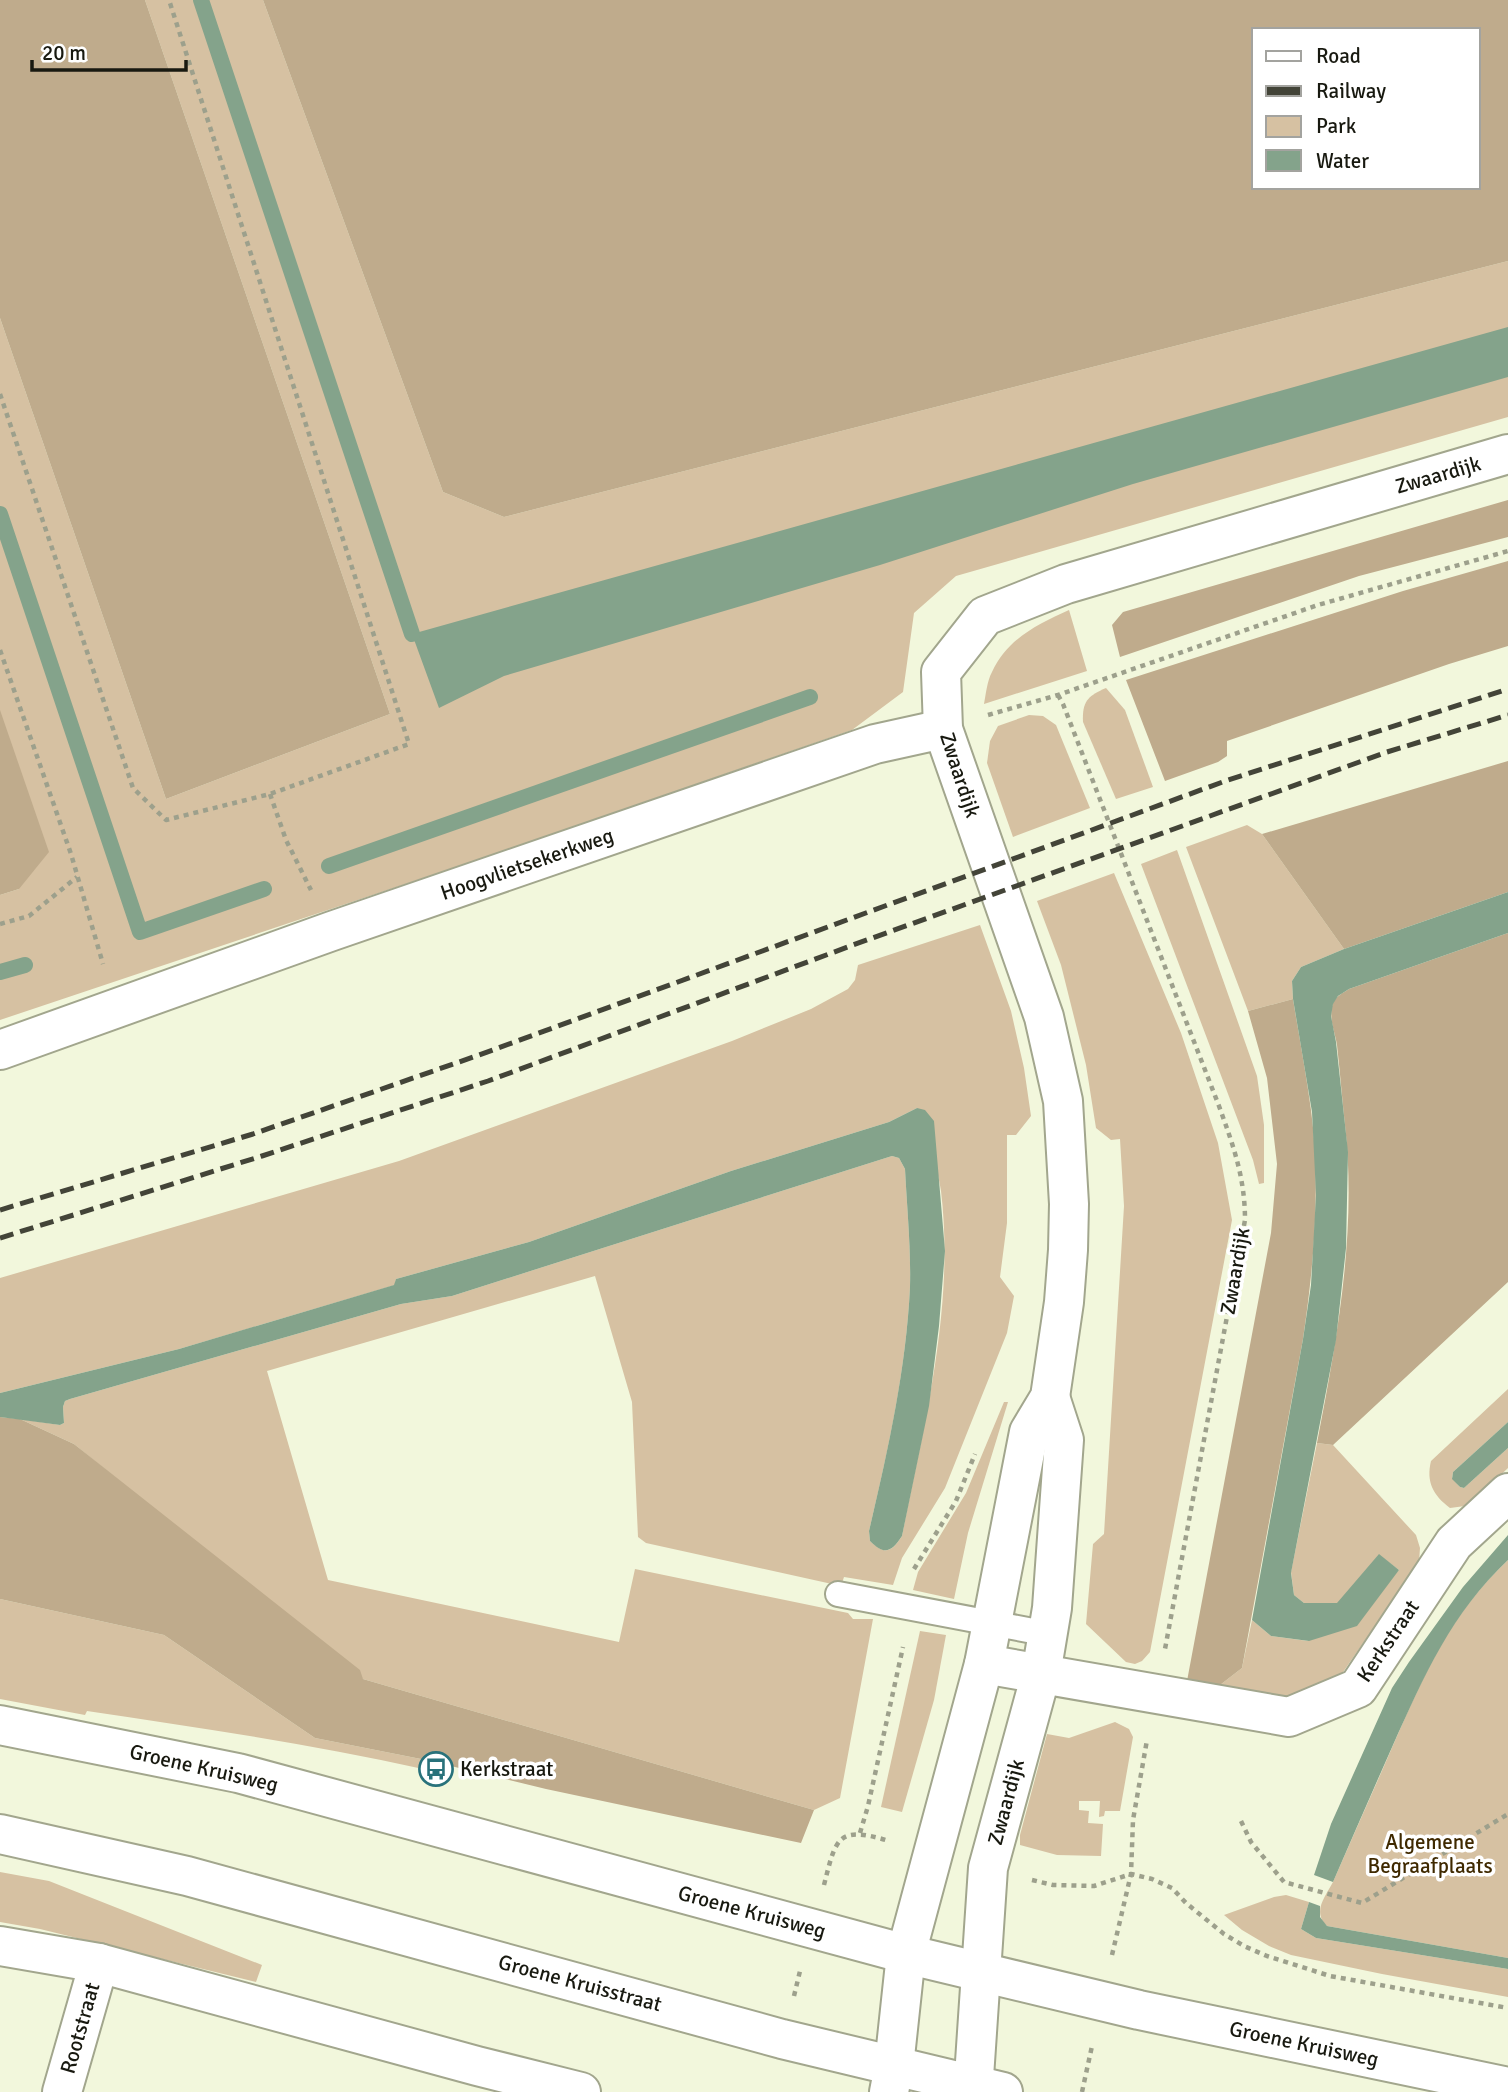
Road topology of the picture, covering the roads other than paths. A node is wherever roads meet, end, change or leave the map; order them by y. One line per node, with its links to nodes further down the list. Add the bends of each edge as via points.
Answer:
1 (1508, 454): 2 (street, Zwaardijk, via 1066,584 985,616 941,672)
2 (943, 729): 3 (street, Hoogvlietsekerkweg, via 875,744); 4 (street, Zwaardijk, via 1044,1017 1063,1101 1068,1251)
3 (0, 1050)
4 (1050, 1397): 7 (street, Zwaardijk, via 1029,1432); 8 (street, Zwaardijk, via 1064,1440)
5 (1508, 1493): 10 (street, Kerkstraat, via 1454,1543 1358,1688 1289,1717)
6 (838, 1594): 7 (lane)
7 (993, 1624): 8 (lane); 9 (street, Zwaardijk)
8 (1049, 1634): 10 (street, Zwaardijk)
9 (984, 1664): 10 (street, Kerkstraat); 14 (street, Zwaardijk)
10 (1051, 1676): 16 (street, Zwaardijk, via 988,1868)
11 (0, 1725): 14 (street, Groene Kruisweg, via 237,1773)
12 (0, 1834): 18 (street, Groene Kruisstraat, via 187,1876 782,2039)
13 (0, 1946): 15 (street)
14 (906, 1954): 16 (street, Groene Kruisweg); 18 (street, Zwaardijk)
15 (99, 1963): 17 (street); 21 (street, Rootstraat)
16 (981, 1973): 19 (street, Groene Kruisweg); 20 (street, Zwaardijk)
17 (473, 2079): 22 (street)
18 (892, 2079): 20 (street, Groene Kruisstraat)
19 (1508, 2087)
20 (983, 2090)
21 (62, 2092)
22 (581, 2092)

